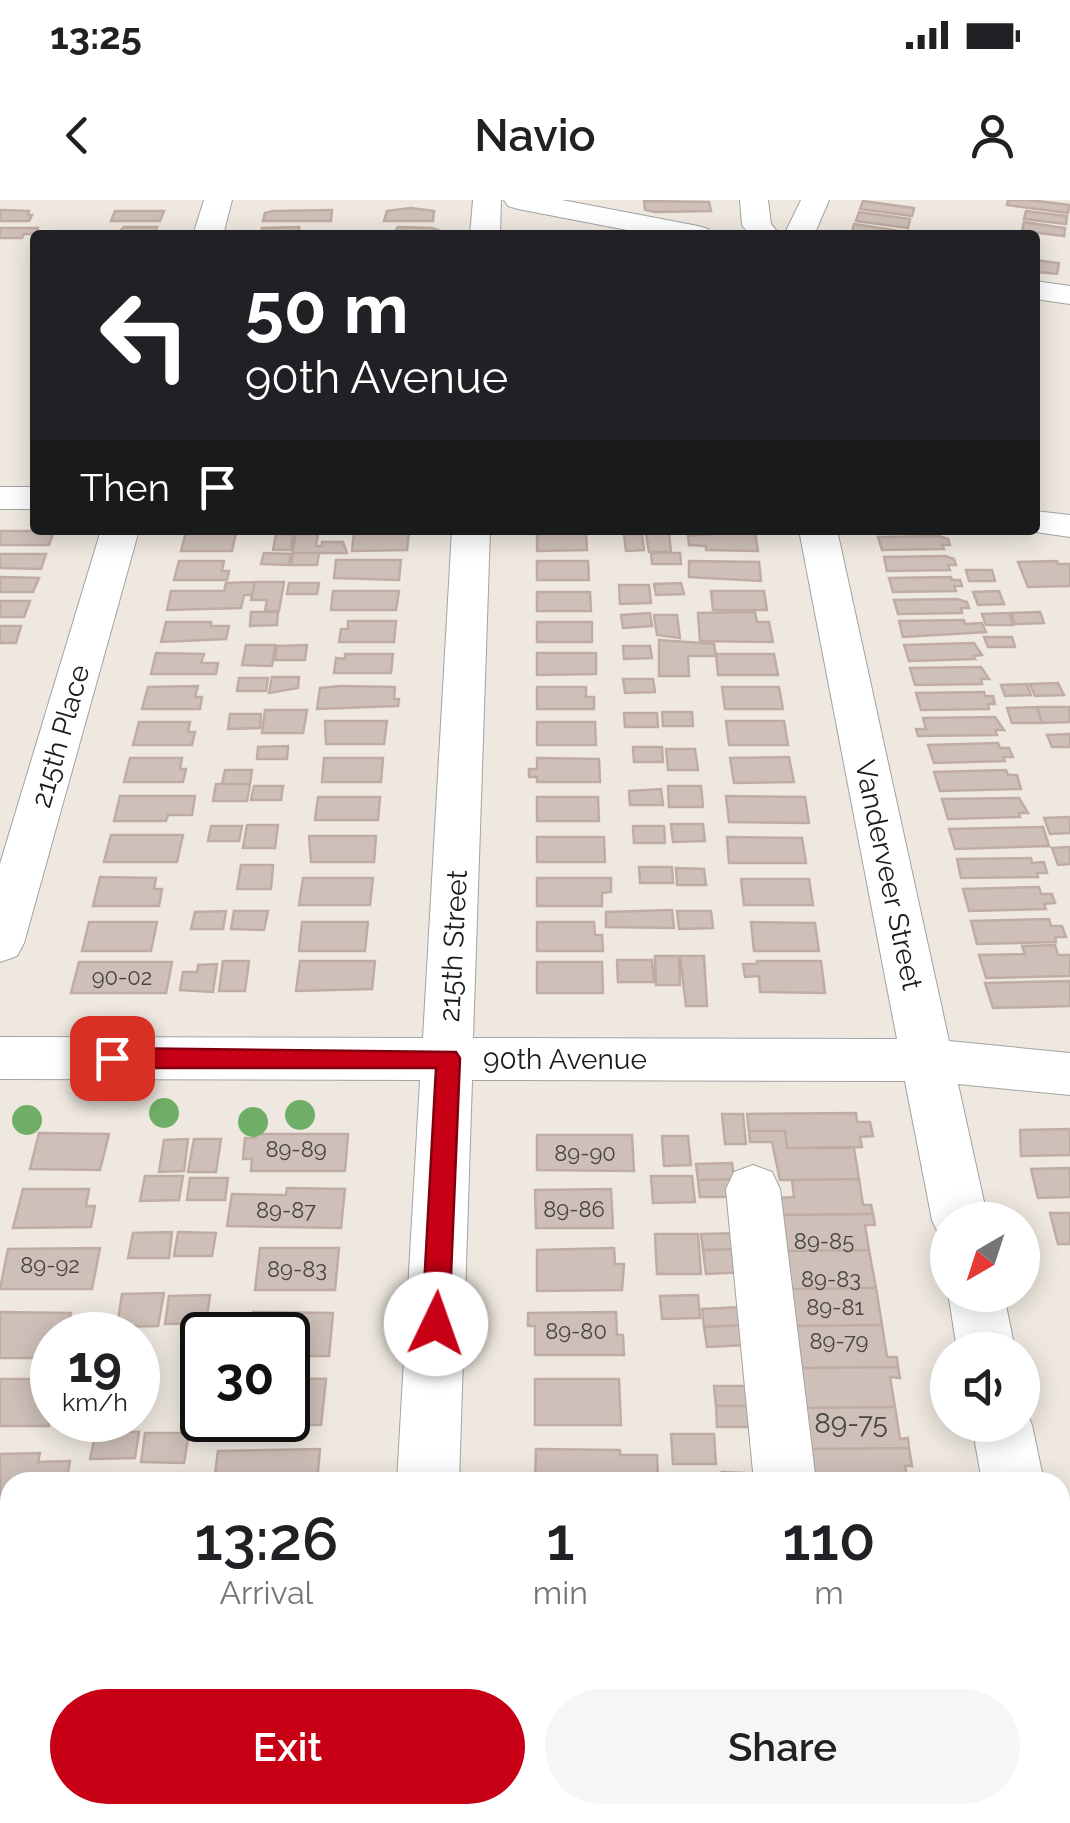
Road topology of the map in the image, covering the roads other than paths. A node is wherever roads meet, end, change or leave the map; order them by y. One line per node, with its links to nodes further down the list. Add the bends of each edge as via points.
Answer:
1 (218, 200): 6 (street)
2 (487, 200): 7 (street)
3 (518, 200): 8 (street)
4 (754, 200): 9 (street)
5 (805, 201): 10 (street)
6 (209, 230)
7 (485, 230)
8 (672, 230)
9 (761, 230)
10 (800, 230)
11 (1040, 291): 12 (street)
12 (1070, 294)
13 (0, 498): 14 (street)
14 (30, 498)
15 (1040, 523): 16 (street)
16 (1070, 526)
17 (119, 535): 20 (street, 215th Place)
18 (471, 535): 22 (street, 215th Street)
19 (819, 535): 23 (street, Vanderveer Street)
20 (0, 943)
21 (0, 1058): 22 (street, 90th Avenue)
22 (448, 1058): 23 (street, 90th Avenue); 28 (street, 215th Street)
23 (928, 1060): 24 (street, 90th Avenue); 26 (street, Vanderveer Street)
24 (1070, 1074)
25 (753, 1189): 29 (street)
26 (956, 1202)
27 (1005, 1442): 30 (street)
28 (428, 1472)
29 (783, 1472)
30 (1011, 1472)

